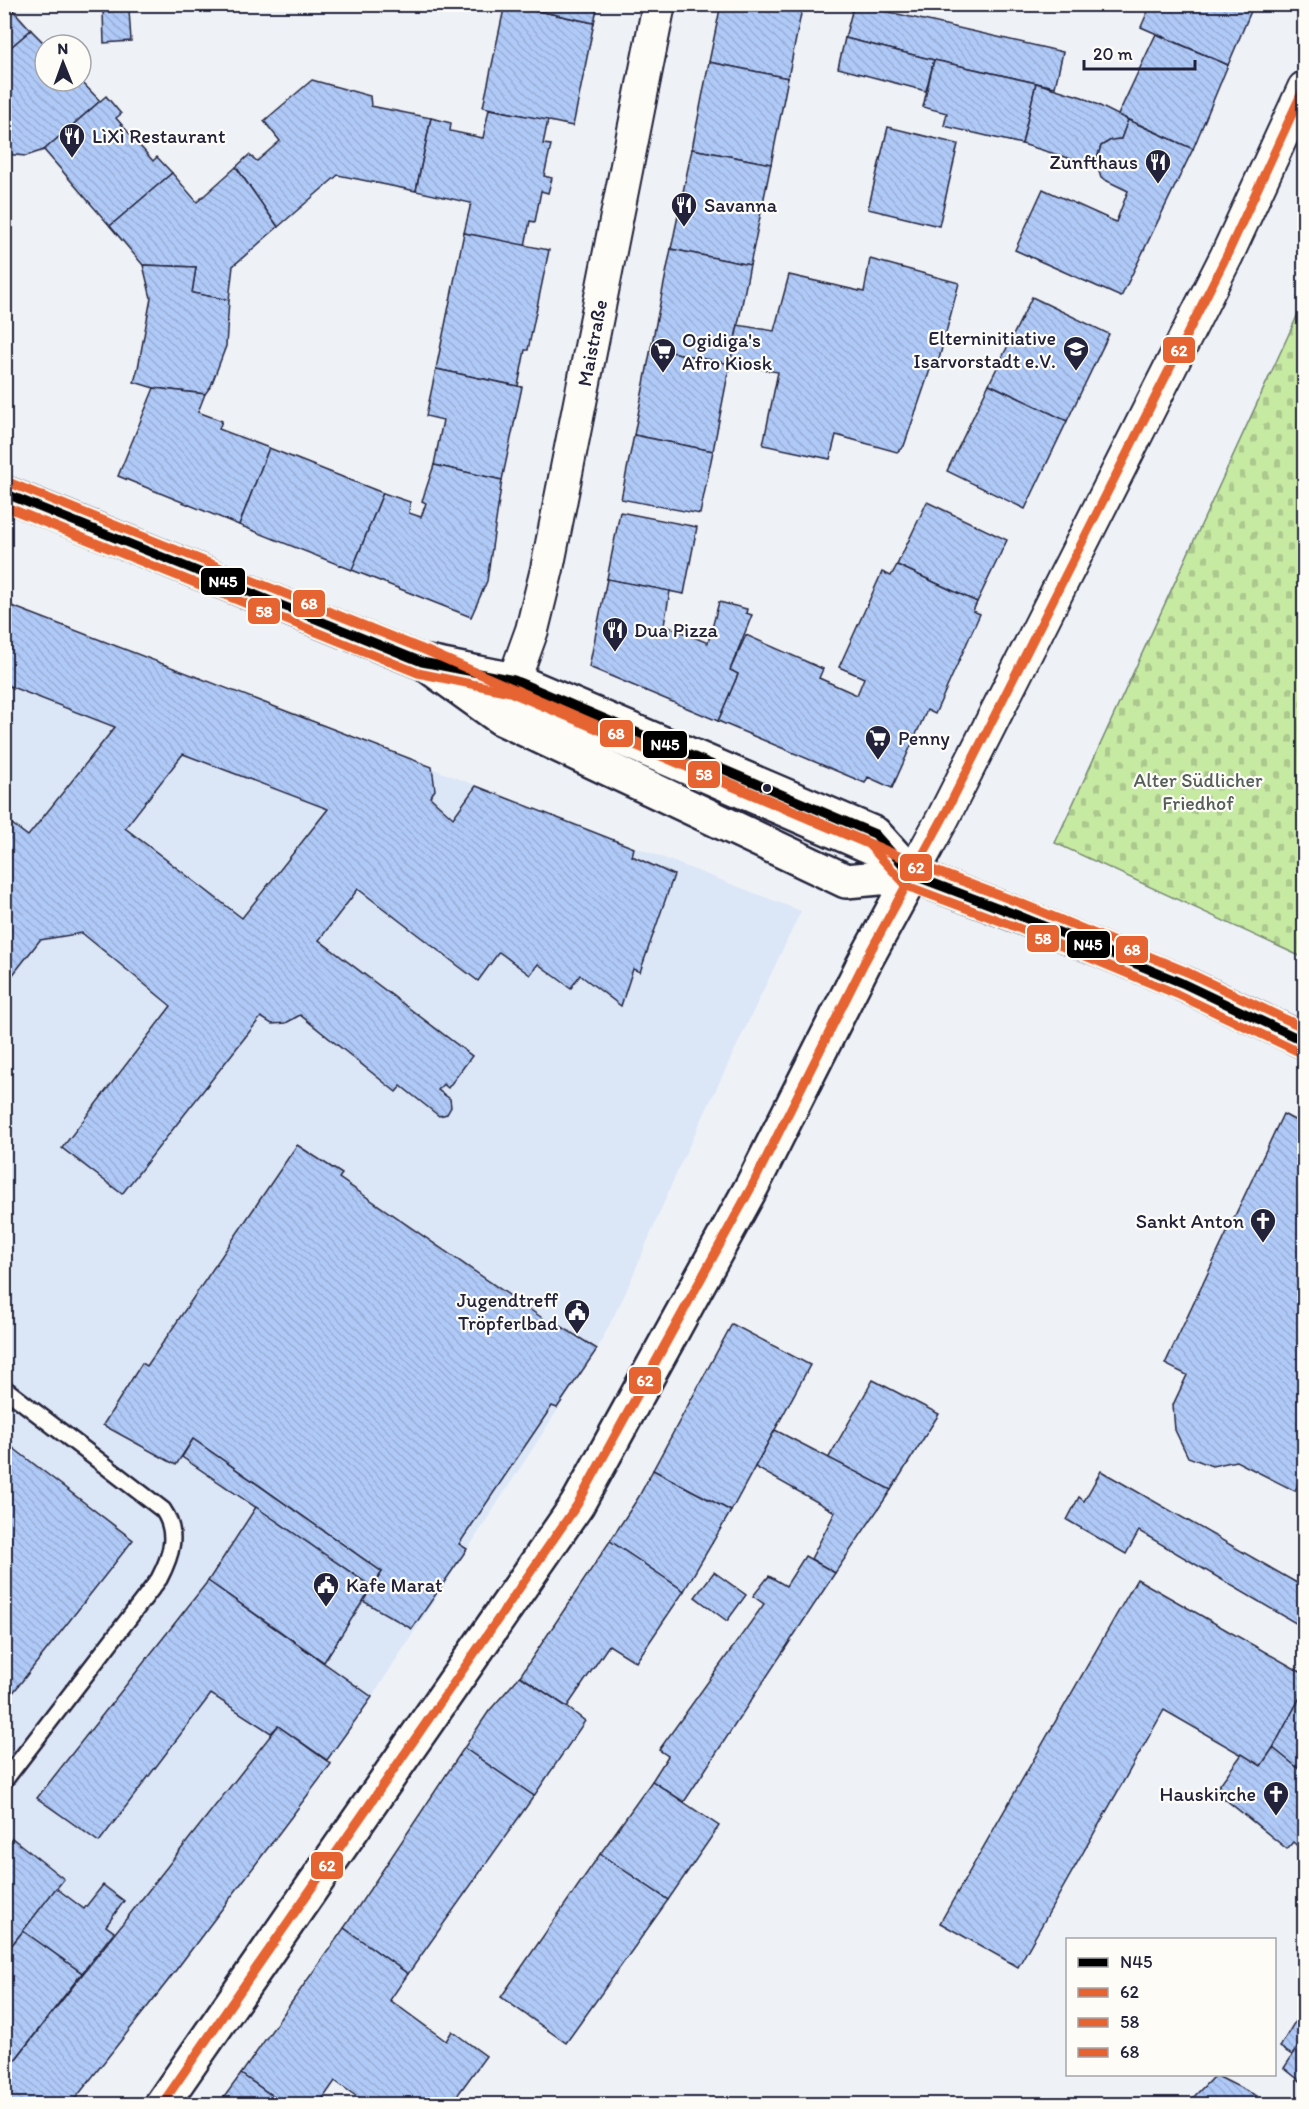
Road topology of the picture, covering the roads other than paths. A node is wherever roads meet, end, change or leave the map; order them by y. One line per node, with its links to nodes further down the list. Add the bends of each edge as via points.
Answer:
1 (659, 4): 5 (street, Maistraße, via 547,569 532,630)
2 (1305, 88): 6 (street, via 1227,255)
3 (4, 493): 4 (main road)
4 (422, 662): 5 (main road); 6 (main road, via 501,718 846,881)
5 (514, 680): 6 (main road, via 875,834)
6 (912, 875): 7 (main road, via 1182,983); 10 (main road, via 752,1186 578,1506)
7 (1305, 1041)
8 (4, 1388): 9 (lane, via 163,1510 173,1531 168,1559 159,1579)
9 (4, 1781)
10 (162, 2104)

